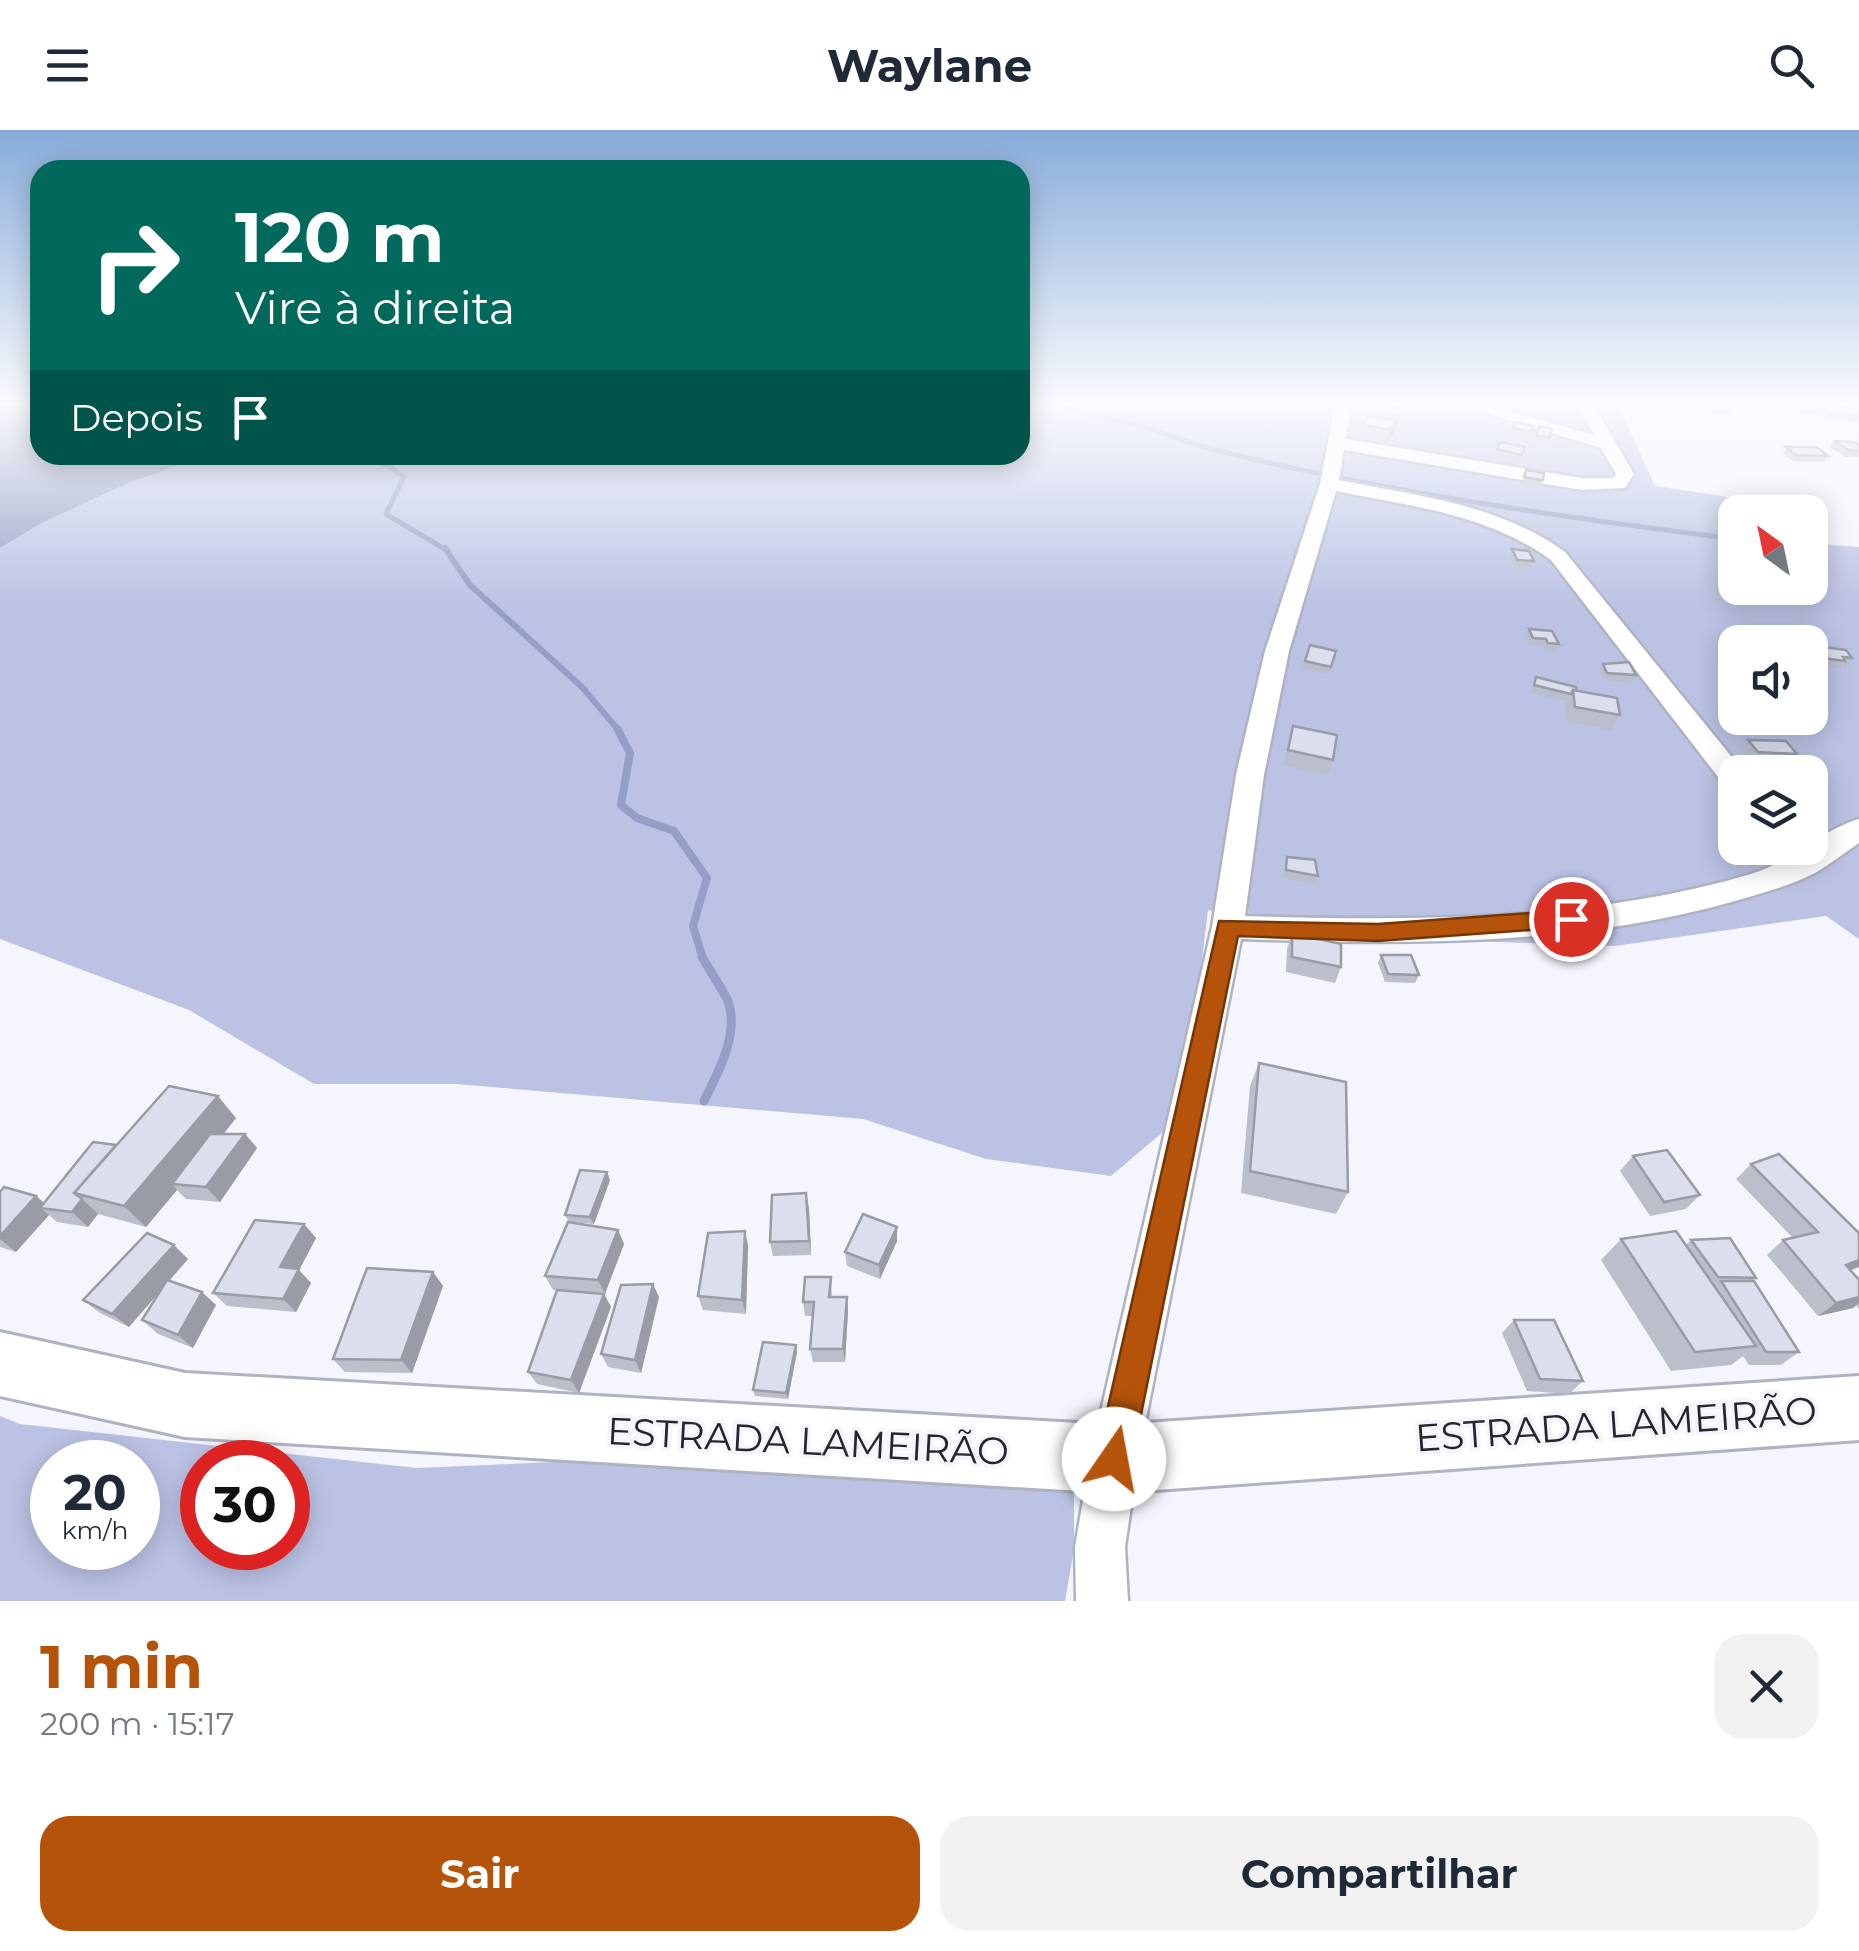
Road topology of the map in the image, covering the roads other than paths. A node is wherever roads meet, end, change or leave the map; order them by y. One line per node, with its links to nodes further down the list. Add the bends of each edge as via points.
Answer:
1 (1330, 474): 4 (street)
2 (1531, 474): 3 (street, via 1608,486 1622,482)
3 (1625, 474)
4 (1328, 484): 5 (street, via 1497,521 1542,542); 9 (street, via 1277,651 1250,774)
5 (1718, 758)
6 (1859, 830): 7 (street)
7 (1828, 843)
8 (1785, 865): 9 (street, via 1766,881 1670,908 1378,932)
9 (1228, 927): 12 (street)
10 (0, 1364): 12 (street, ESTRADA LAMEIRÃO, via 185,1405)
11 (1859, 1408): 12 (street, ESTRADA LAMEIRÃO)
12 (1114, 1459): 13 (street, via 1100,1547)
13 (1102, 1601)

